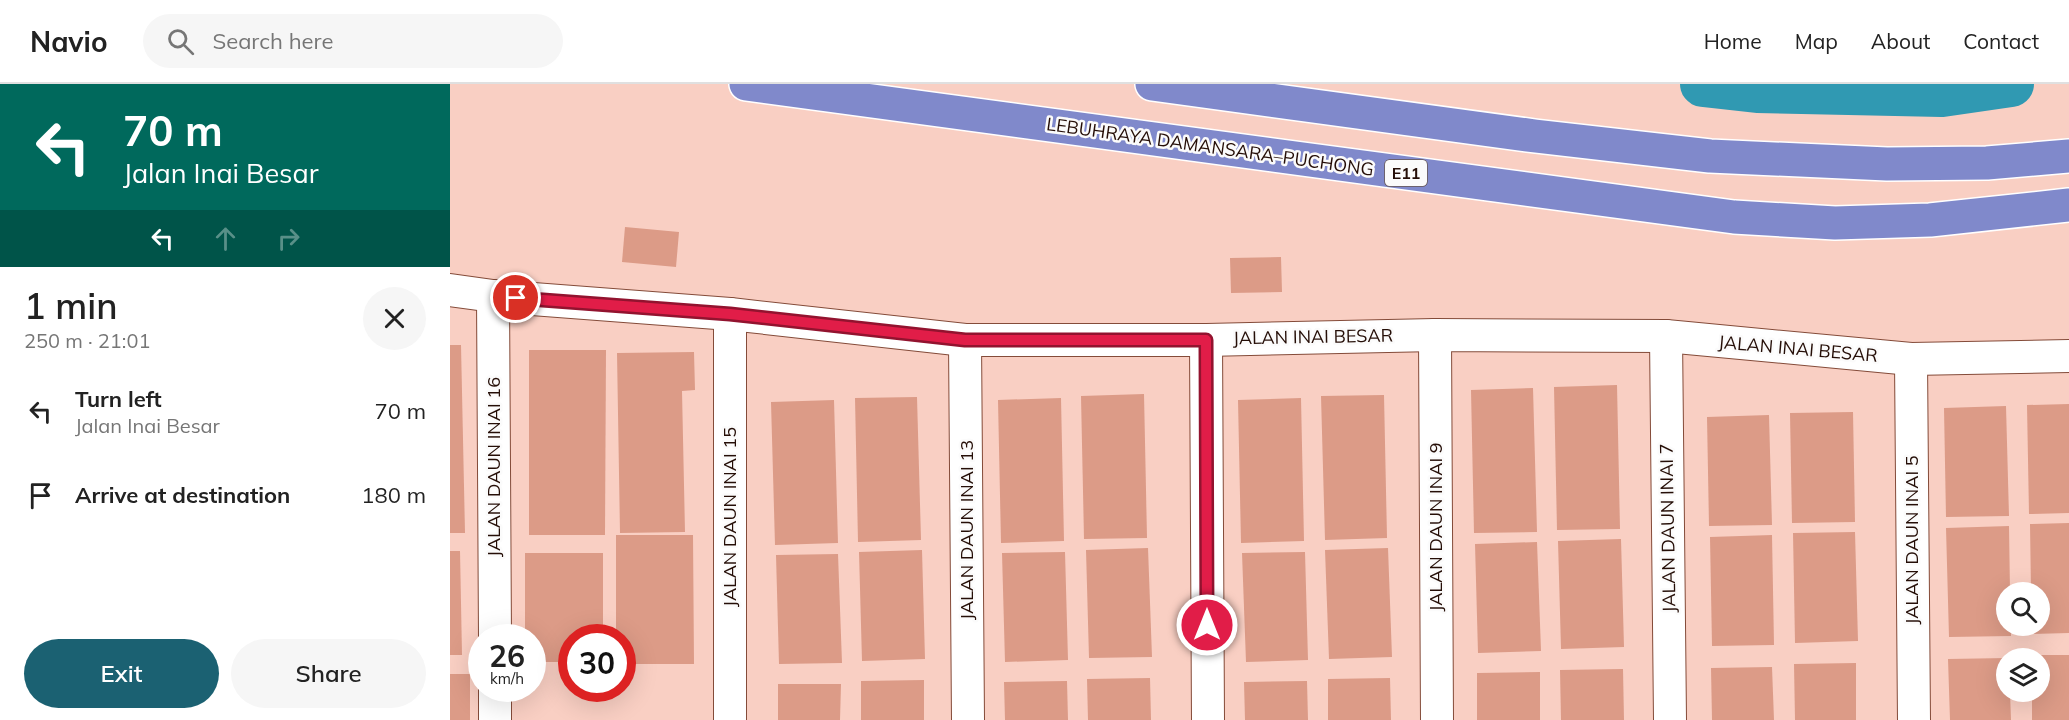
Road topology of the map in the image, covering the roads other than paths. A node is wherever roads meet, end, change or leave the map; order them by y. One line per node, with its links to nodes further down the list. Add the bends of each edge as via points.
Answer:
1 (746, 84): 4 (highway, LEBUHRAYA DAMANSARA–PUCHONG / E11, via 1734,217 1834,223 1930,220)
2 (1152, 84): 3 (highway, via 1710,156 1887,164 1987,163)
3 (2069, 156)
4 (2069, 205)
5 (450, 290): 6 (street, JALAN INAI BESAR)
6 (492, 296): 7 (street, JALAN INAI BESAR); 14 (street, JALAN DAUN INAI 16)
7 (730, 314): 10 (street, JALAN INAI BESAR); 17 (street, JALAN DAUN INAI 15)
8 (1435, 335): 9 (street, JALAN INAI BESAR); 11 (street, JALAN INAI BESAR); 20 (street, JALAN DAUN INAI 9)
9 (1666, 336): 13 (street, JALAN INAI BESAR); 21 (street, JALAN DAUN INAI 7)
10 (965, 340): 11 (street, JALAN INAI BESAR); 18 (street, JALAN DAUN INAI 13)
11 (1206, 340): 19 (street)
12 (2069, 356): 13 (street, JALAN INAI BESAR)
13 (1911, 359): 22 (street, JALAN DAUN INAI 5)
14 (495, 624)
15 (495, 702): 16 (street)
16 (495, 720)
17 (730, 720)
18 (968, 720)
19 (1208, 720)
20 (1437, 720)
21 (1670, 720)
22 (1914, 720)

